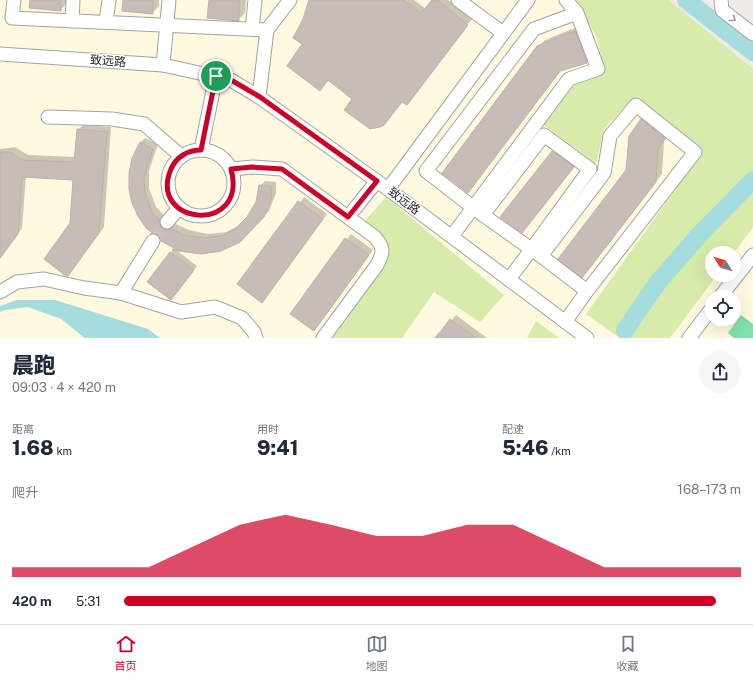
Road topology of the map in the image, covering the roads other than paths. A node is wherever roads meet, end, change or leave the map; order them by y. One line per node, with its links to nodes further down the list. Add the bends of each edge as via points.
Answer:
1 (14, 0): 12 (street, via 12,18)
2 (73, 0): 12 (street)
3 (109, 0): 13 (street)
4 (169, 0): 14 (street)
5 (255, 0): 15 (street)
6 (290, 0): 16 (street)
7 (458, 0): 17 (street)
8 (528, 0): 17 (street)
9 (566, 0): 11 (street)
10 (721, 0): 18 (street, one-way to 18, via 722,10)
11 (577, 13): 24 (street, via 598,69 569,79); 34 (street, via 534,29 426,171)
12 (72, 21): 13 (street)
13 (106, 22): 14 (street)
14 (166, 25): 15 (street); 20 (street)
15 (252, 29): 16 (street)
16 (267, 30): 22 (street)
17 (503, 33): 32 (street)
18 (753, 34)
19 (0, 54): 20 (street, 致远路)
20 (163, 65): 21 (street, 致远路)
21 (216, 76): 22 (street, 致远路, via 231,80); 26 (street)
22 (260, 97): 31 (street, 致远路)
23 (48, 117): 27 (street, via 112,119 144,124)
24 (528, 125): 25 (street); 34 (street)
25 (544, 135): 29 (street); 34 (street)
26 (201, 150): 27 (street); 28 (street, via 217,154)
27 (181, 156): 33 (street, via 168,176 170,197)
28 (231, 169): 33 (street, via 234,179 233,192 222,209 200,217); 35 (street, via 282,169)
29 (590, 169): 30 (street); 39 (street)
30 (600, 178): 39 (street); 43 (street, via 604,173 610,136 636,105 695,152)
31 (377, 181): 32 (street, 致远路); 35 (street)
32 (388, 189): 37 (street, 致远路)
33 (179, 208): 36 (street)
34 (478, 211): 37 (street); 39 (street)
35 (348, 217): 49 (street, via 375,237 382,245 382,255)
36 (167, 222)
37 (452, 236): 41 (street, 致远路)
38 (153, 241): 45 (street)
39 (536, 253): 41 (street); 43 (street)
40 (753, 255): 42 (street)
41 (509, 279): 47 (street, 致远路)
42 (726, 290)
43 (587, 291): 47 (street)
44 (0, 292): 45 (street, via 17,282 44,279)
45 (121, 293): 48 (street, via 180,312 215,307 227,311 242,318)
46 (705, 317): 51 (street)
47 (566, 322): 50 (street, 致远路)
48 (256, 338)
49 (323, 338)
50 (587, 338)
51 (688, 338)

